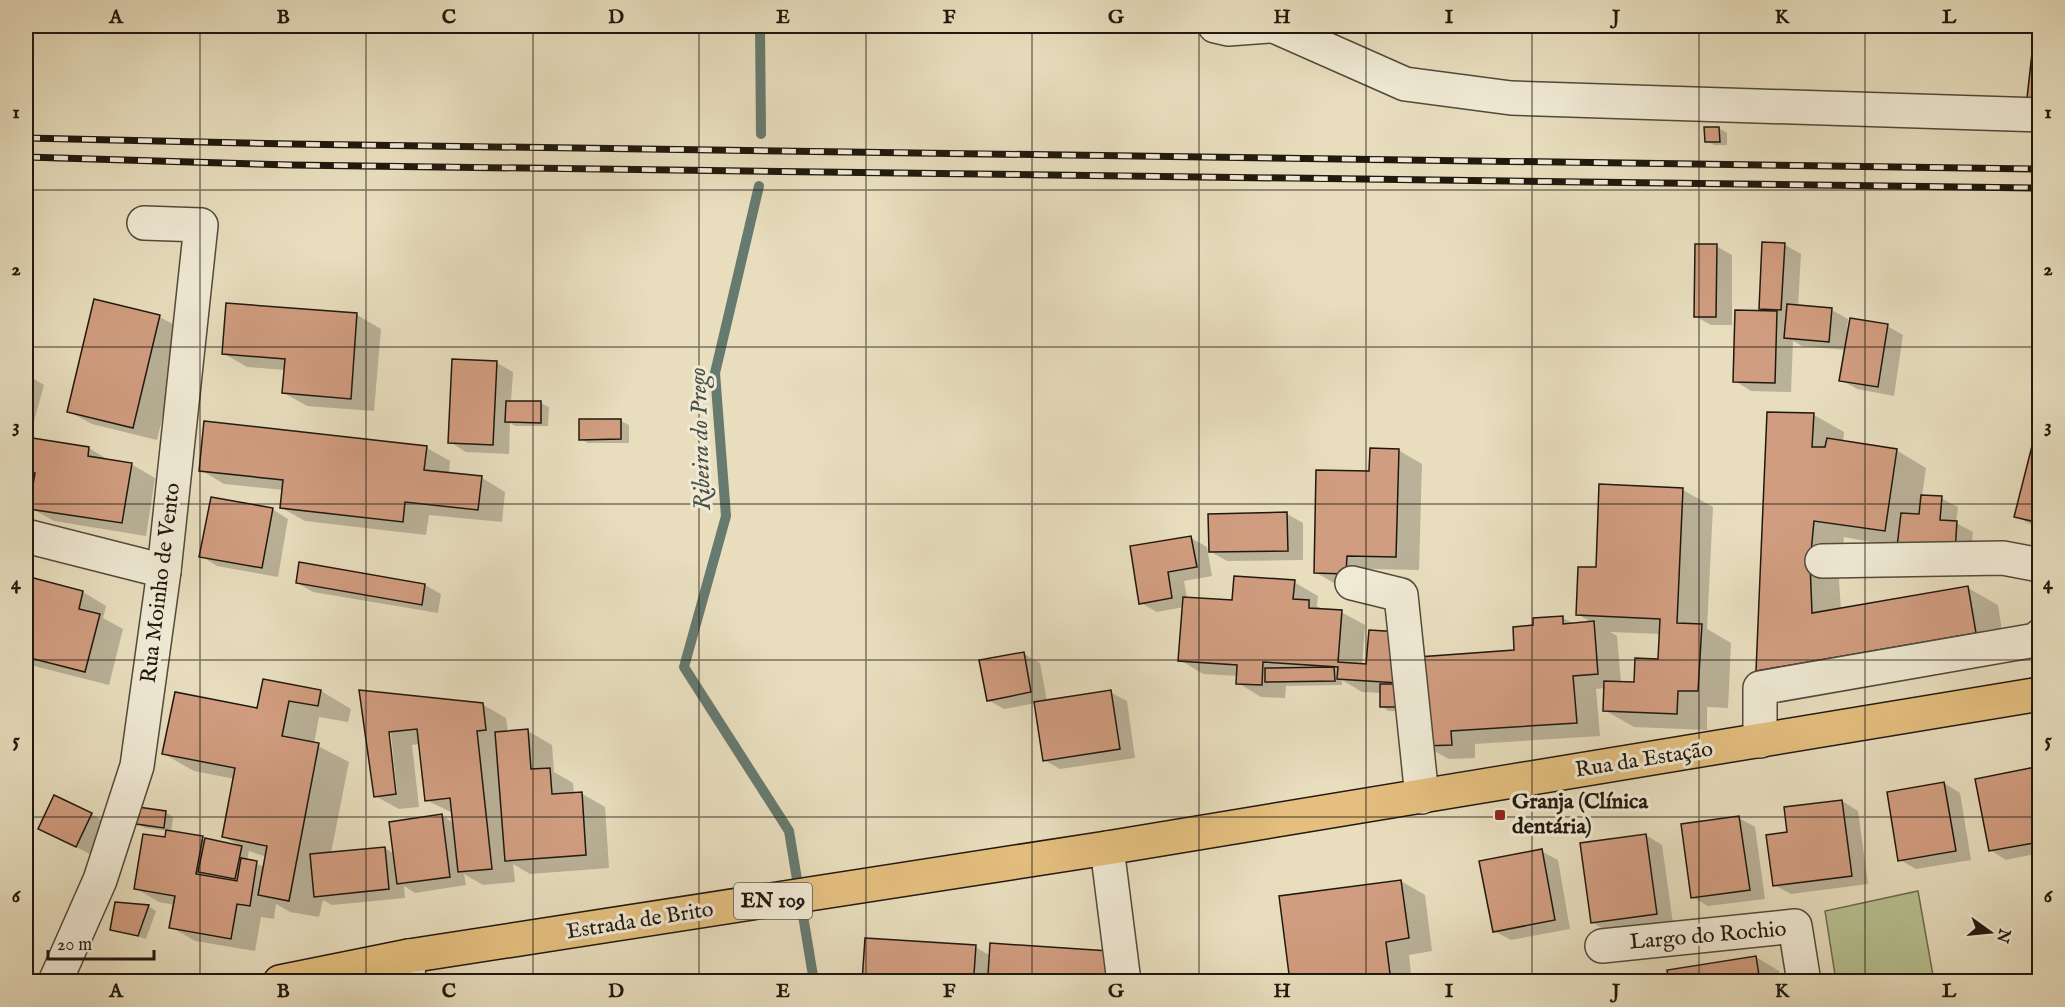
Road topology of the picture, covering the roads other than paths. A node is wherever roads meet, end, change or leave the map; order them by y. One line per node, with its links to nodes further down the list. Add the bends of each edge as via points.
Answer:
1 (1215, 26): 2 (street)
2 (1269, 26)
3 (1274, 26): 4 (street, via 1405,84 1511,98)
4 (2040, 115)
5 (144, 223): 9 (street, Rua Moinho de Vento, via 201,225)
6 (26, 536): 9 (street)
7 (1822, 561): 8 (street, via 2003,558)
8 (2040, 565)
9 (164, 571): 18 (street, Rua Moinho de Vento, via 137,766 100,880)
10 (1352, 583): 14 (street, via 1401,596)
11 (2040, 636): 13 (street, via 2036,640 1760,687)
12 (2040, 694): 13 (main road, Rua da Estação / EN 109)
13 (1760, 741): 14 (main road, Rua da Estação / EN 109)
14 (1422, 797): 15 (main road, Rua da Estação / EN 109)
15 (1107, 848): 17 (main road, Estrada de Brito / EN 109, via 628,922); 20 (street)
16 (1602, 946): 21 (street, Largo do Rochio, via 1796,926)
17 (409, 969): 19 (main road, Estrada de Brito / EN 109)
18 (55, 981)
19 (280, 981)
20 (1124, 981)
21 (1804, 981)

